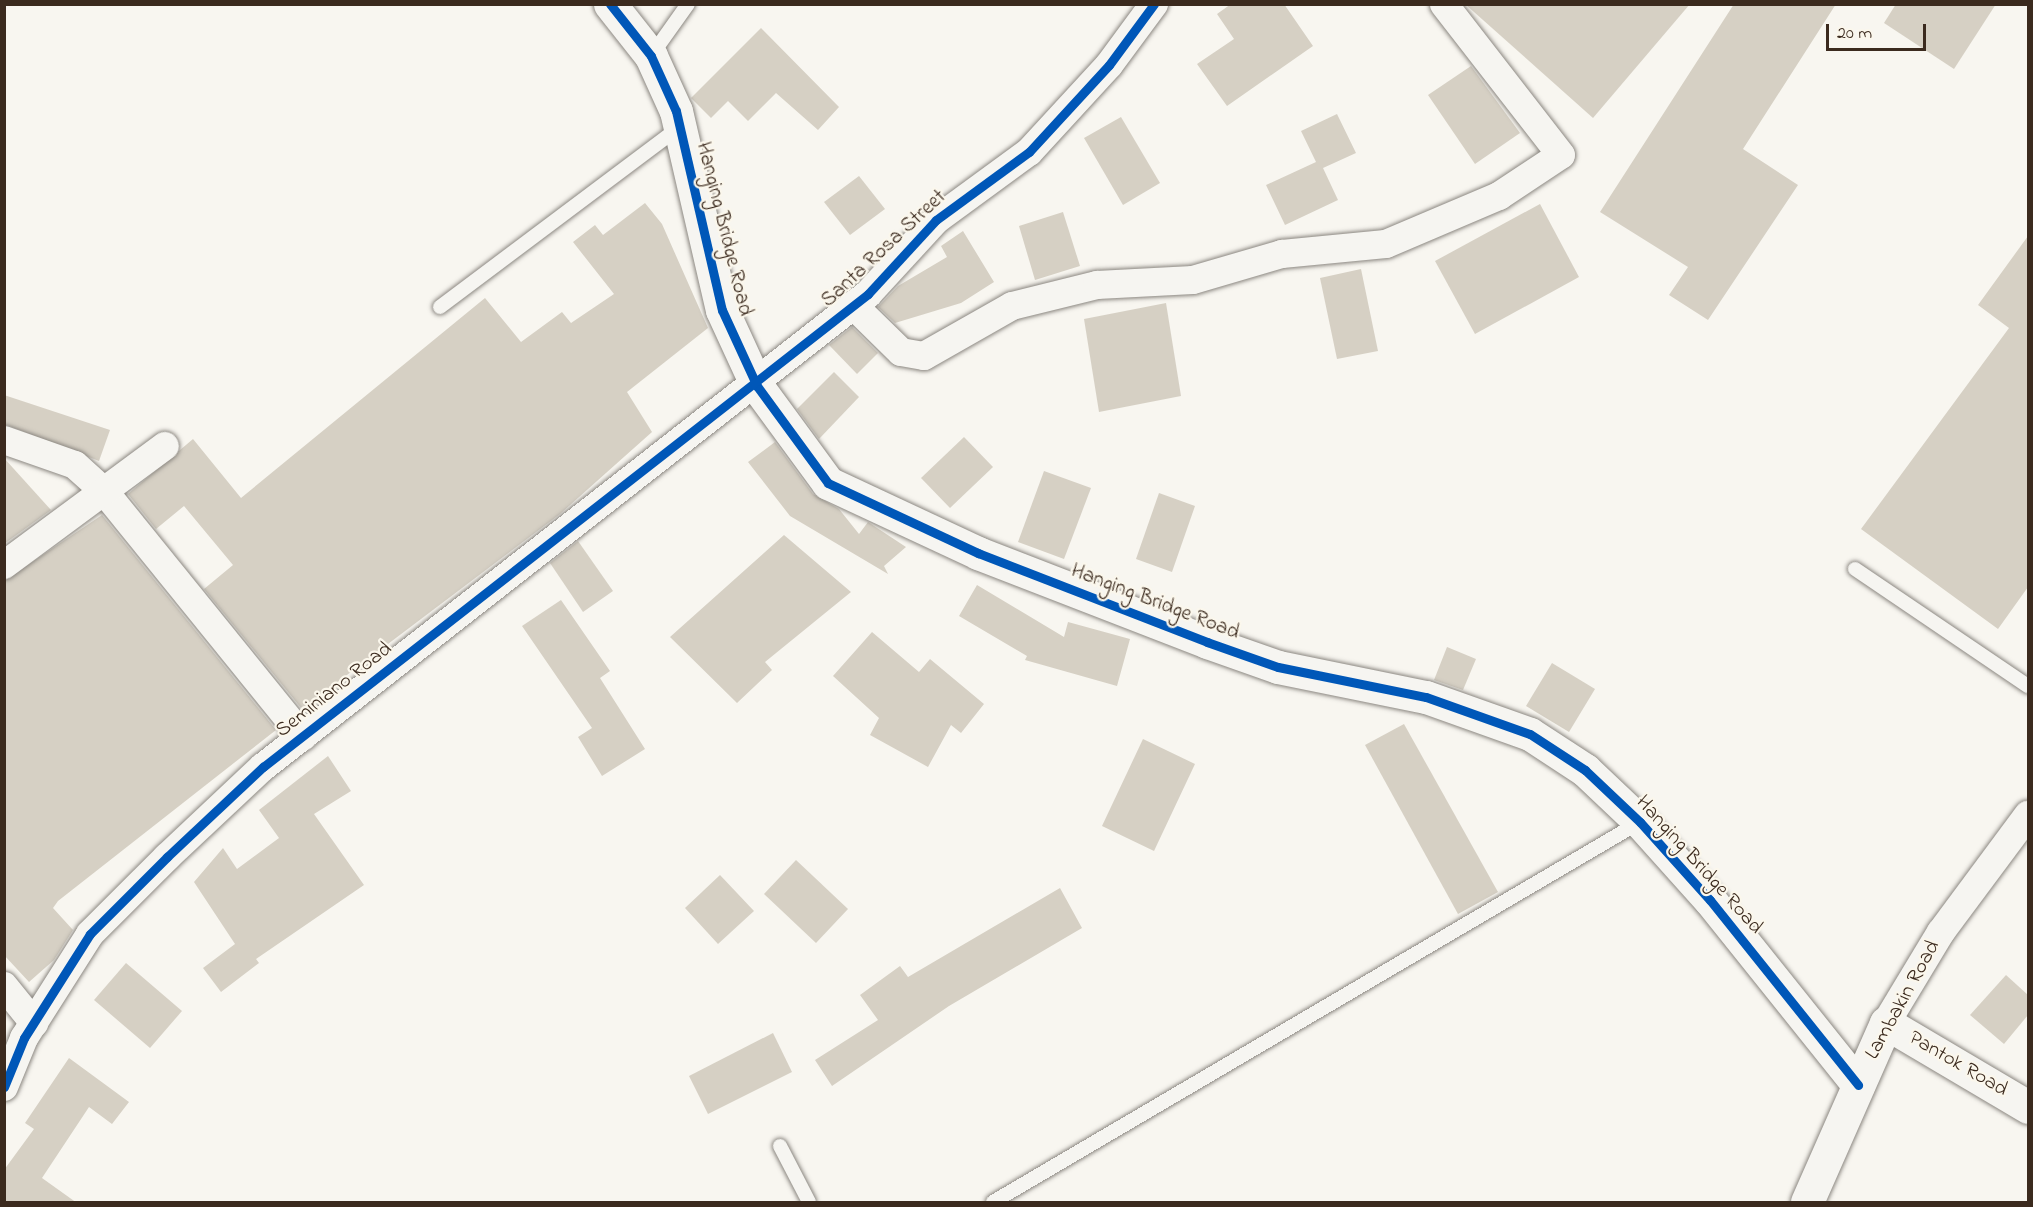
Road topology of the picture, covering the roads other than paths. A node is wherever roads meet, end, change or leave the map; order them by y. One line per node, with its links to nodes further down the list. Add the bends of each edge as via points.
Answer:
1 (610, 4): 5 (street, Hanging Bridge Road)
2 (688, 4): 5 (lane)
3 (1154, 4): 7 (street, Santa Rosa Street, via 1109,65 1029,152 936,220 896,268)
4 (1444, 4): 7 (street, via 1561,155 1499,195 1436,227 1386,244 1282,254 1193,280 1097,285 1012,306 924,356 901,352)
5 (651, 56): 6 (street, Hanging Bridge Road)
6 (679, 127): 8 (lane); 9 (street, Hanging Bridge Road, via 722,310)
7 (852, 305): 9 (street, Santa Rosa Street)
8 (440, 307)
9 (757, 386): 16 (street, Seminiano Road); 18 (street, Hanging Bridge Road, via 828,483 872,508 1278,667 1426,698 1519,730 1585,770)
10 (4, 440): 12 (street, via 75,465)
11 (165, 446): 12 (street)
12 (104, 491): 13 (street); 16 (street)
13 (4, 565)
14 (1855, 569): 15 (lane)
15 (2026, 679)
16 (303, 737): 20 (street, Seminiano Road, via 263,767 90,934)
17 (2028, 815): 21 (street, Lambakin Road, via 1941,932)
18 (1640, 822): 22 (street, Hanging Bridge Road, via 1710,900); 27 (lane)
19 (4, 986): 20 (street)
20 (34, 1023): 23 (street, Seminiano Road)
21 (1886, 1023): 22 (street, Lambakin Road); 24 (street, Pantok Road)
22 (1858, 1085): 28 (street, Lambakin Road)
23 (4, 1087)
24 (2028, 1107)
25 (780, 1146): 26 (lane)
26 (809, 1203)
27 (993, 1203)
28 (1807, 1203)

